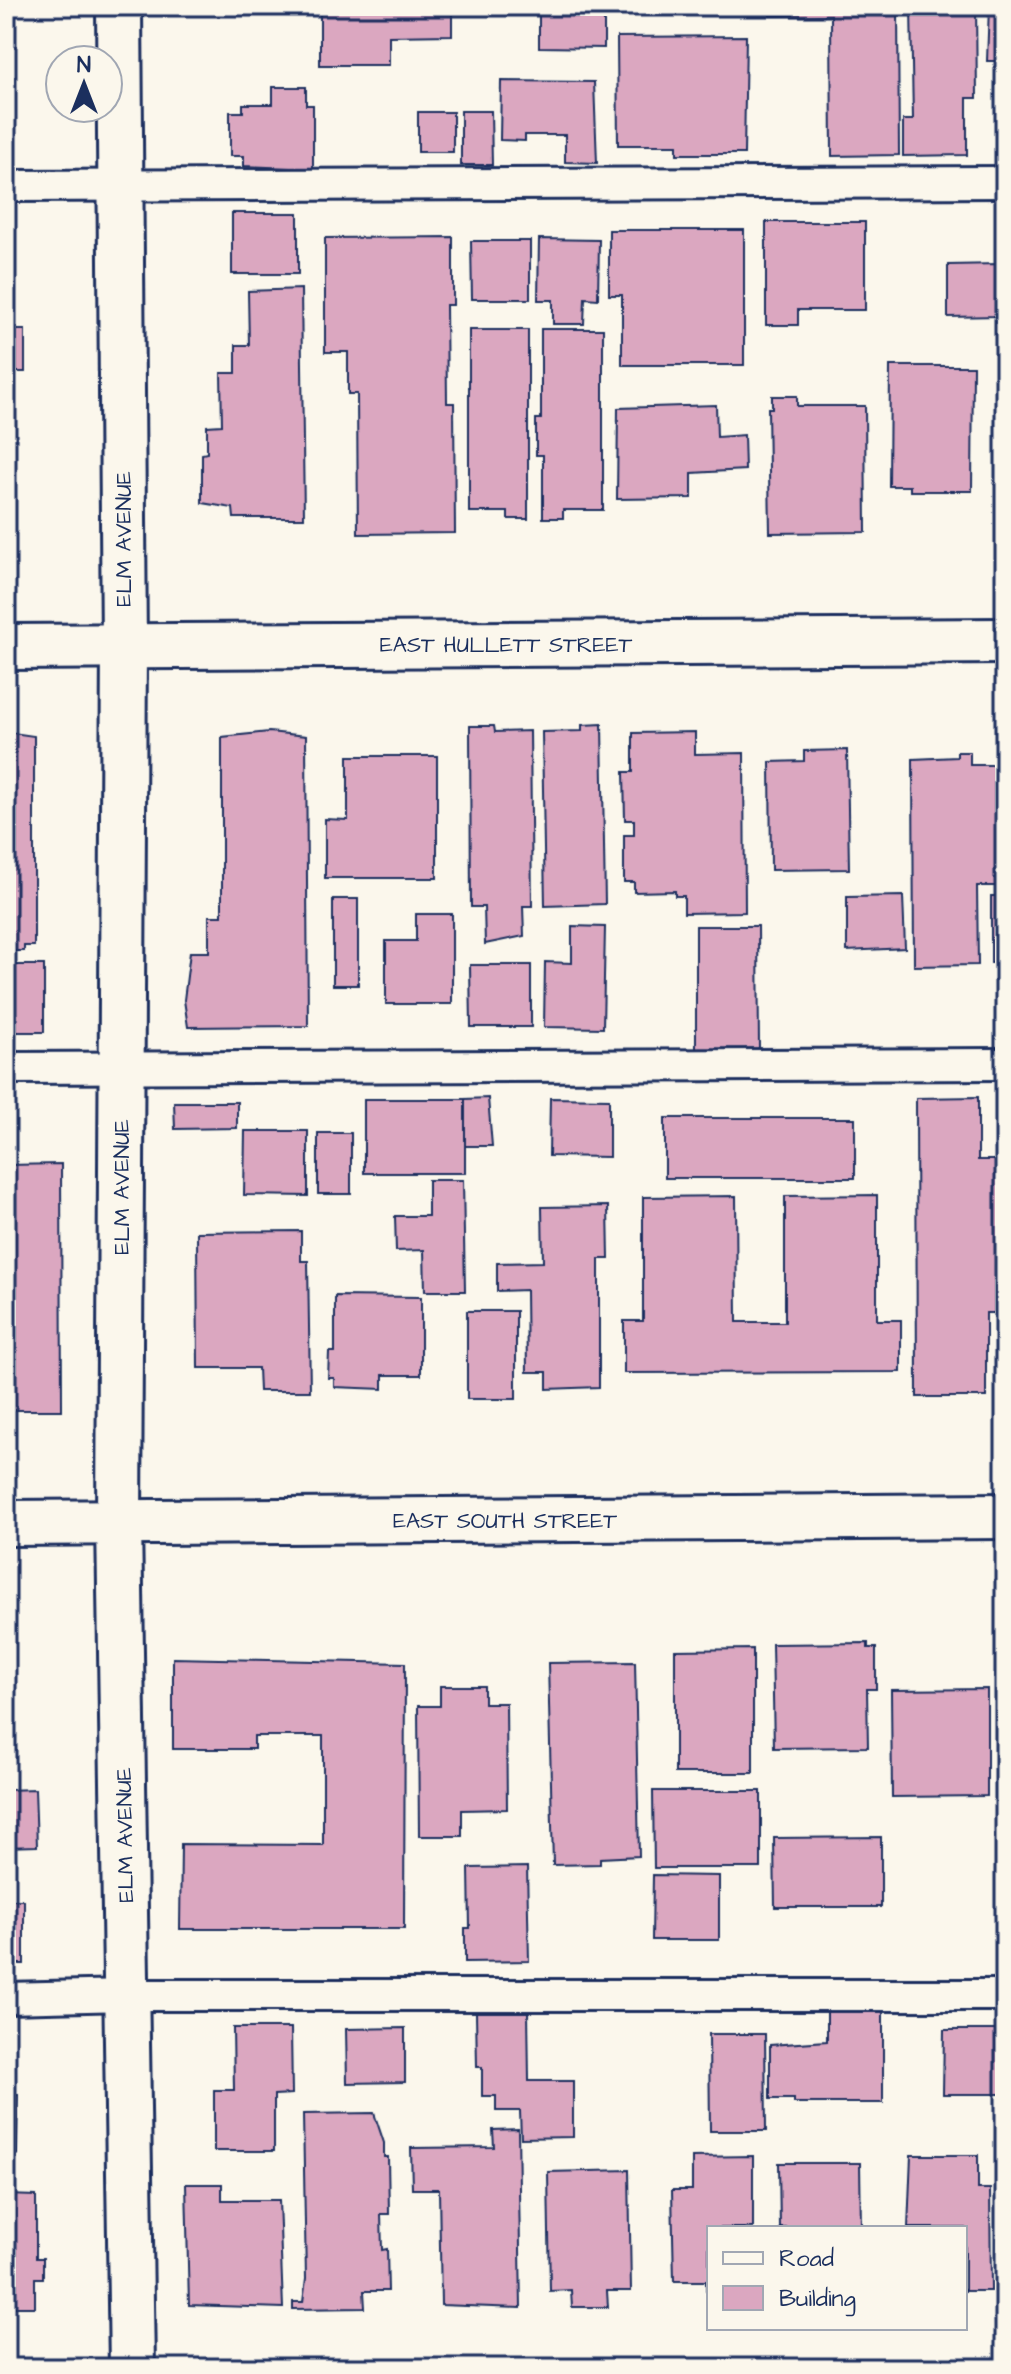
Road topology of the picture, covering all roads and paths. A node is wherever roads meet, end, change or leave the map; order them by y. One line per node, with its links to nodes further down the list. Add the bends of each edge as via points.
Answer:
1 (119, 6): 3 (street, ELM AVENUE)
2 (1005, 182): 3 (lane)
3 (120, 184): 4 (lane); 7 (street, ELM AVENUE)
4 (6, 186)
5 (1005, 641): 7 (street, EAST HULLETT STREET)
6 (6, 647): 7 (street, EAST HULLETT STREET)
7 (124, 647): 9 (street, ELM AVENUE)
8 (1005, 1064): 9 (lane)
9 (122, 1067): 10 (lane); 12 (street, ELM AVENUE)
10 (6, 1068)
11 (1005, 1516): 12 (street, EAST SOUTH STREET)
12 (119, 1522): 13 (street, EAST SOUTH STREET); 14 (street, ELM AVENUE)
13 (6, 1523)
14 (127, 1995): 15 (lane); 16 (lane); 17 (street, ELM AVENUE)
15 (1005, 1995)
16 (6, 1998)
17 (132, 2368)

